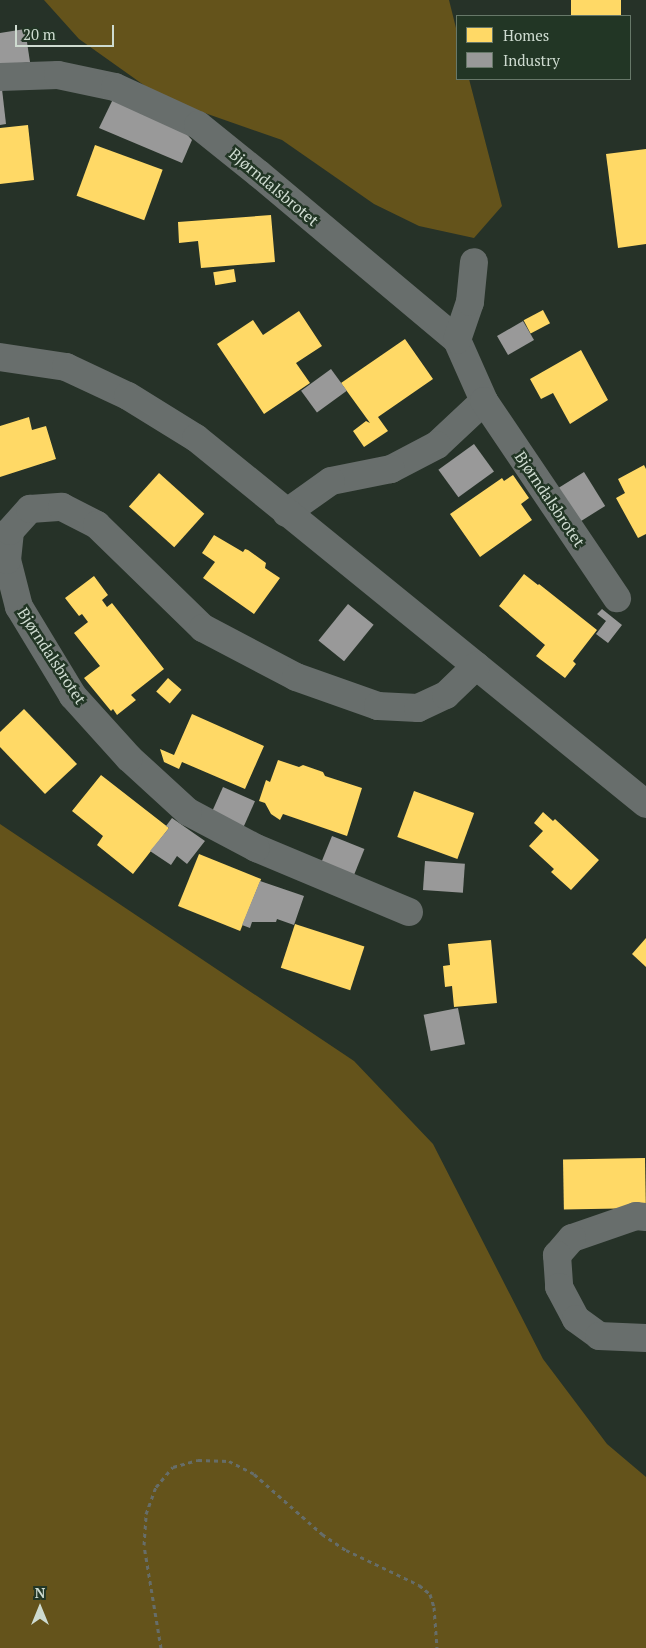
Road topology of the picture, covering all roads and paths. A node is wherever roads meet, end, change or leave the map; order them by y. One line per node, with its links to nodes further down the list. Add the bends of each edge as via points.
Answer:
1 (0, 77): 3 (street, Bjørndalsbrotet, via 58,75 115,87 198,125)
2 (474, 262): 3 (street, via 470,302)
3 (457, 340): 5 (street, Bjørndalsbrotet)
4 (0, 357): 6 (street, via 66,367 128,396 196,438)
5 (484, 400): 6 (street, via 437,445 391,470 331,481); 7 (street, Bjørndalsbrotet)
6 (286, 513): 8 (street)
7 (617, 598)
8 (476, 666): 9 (street); 10 (street, Bjørndalsbrotet, via 446,695 418,708 378,706 296,677 203,628 96,525 62,507 30,509 10,531 7,560 19,607 74,696 129,758 188,812 256,848)
9 (646, 804)
10 (409, 912)
11 (646, 1217): 12 (street, via 636,1216 572,1238 557,1255 559,1287 576,1319 599,1336)
12 (646, 1338)
13 (161, 1648): 14 (path, via 144,1545 146,1514 156,1487 173,1467 198,1460 229,1461 254,1474 322,1534 346,1550 419,1585 430,1594 434,1607)
14 (437, 1648)

